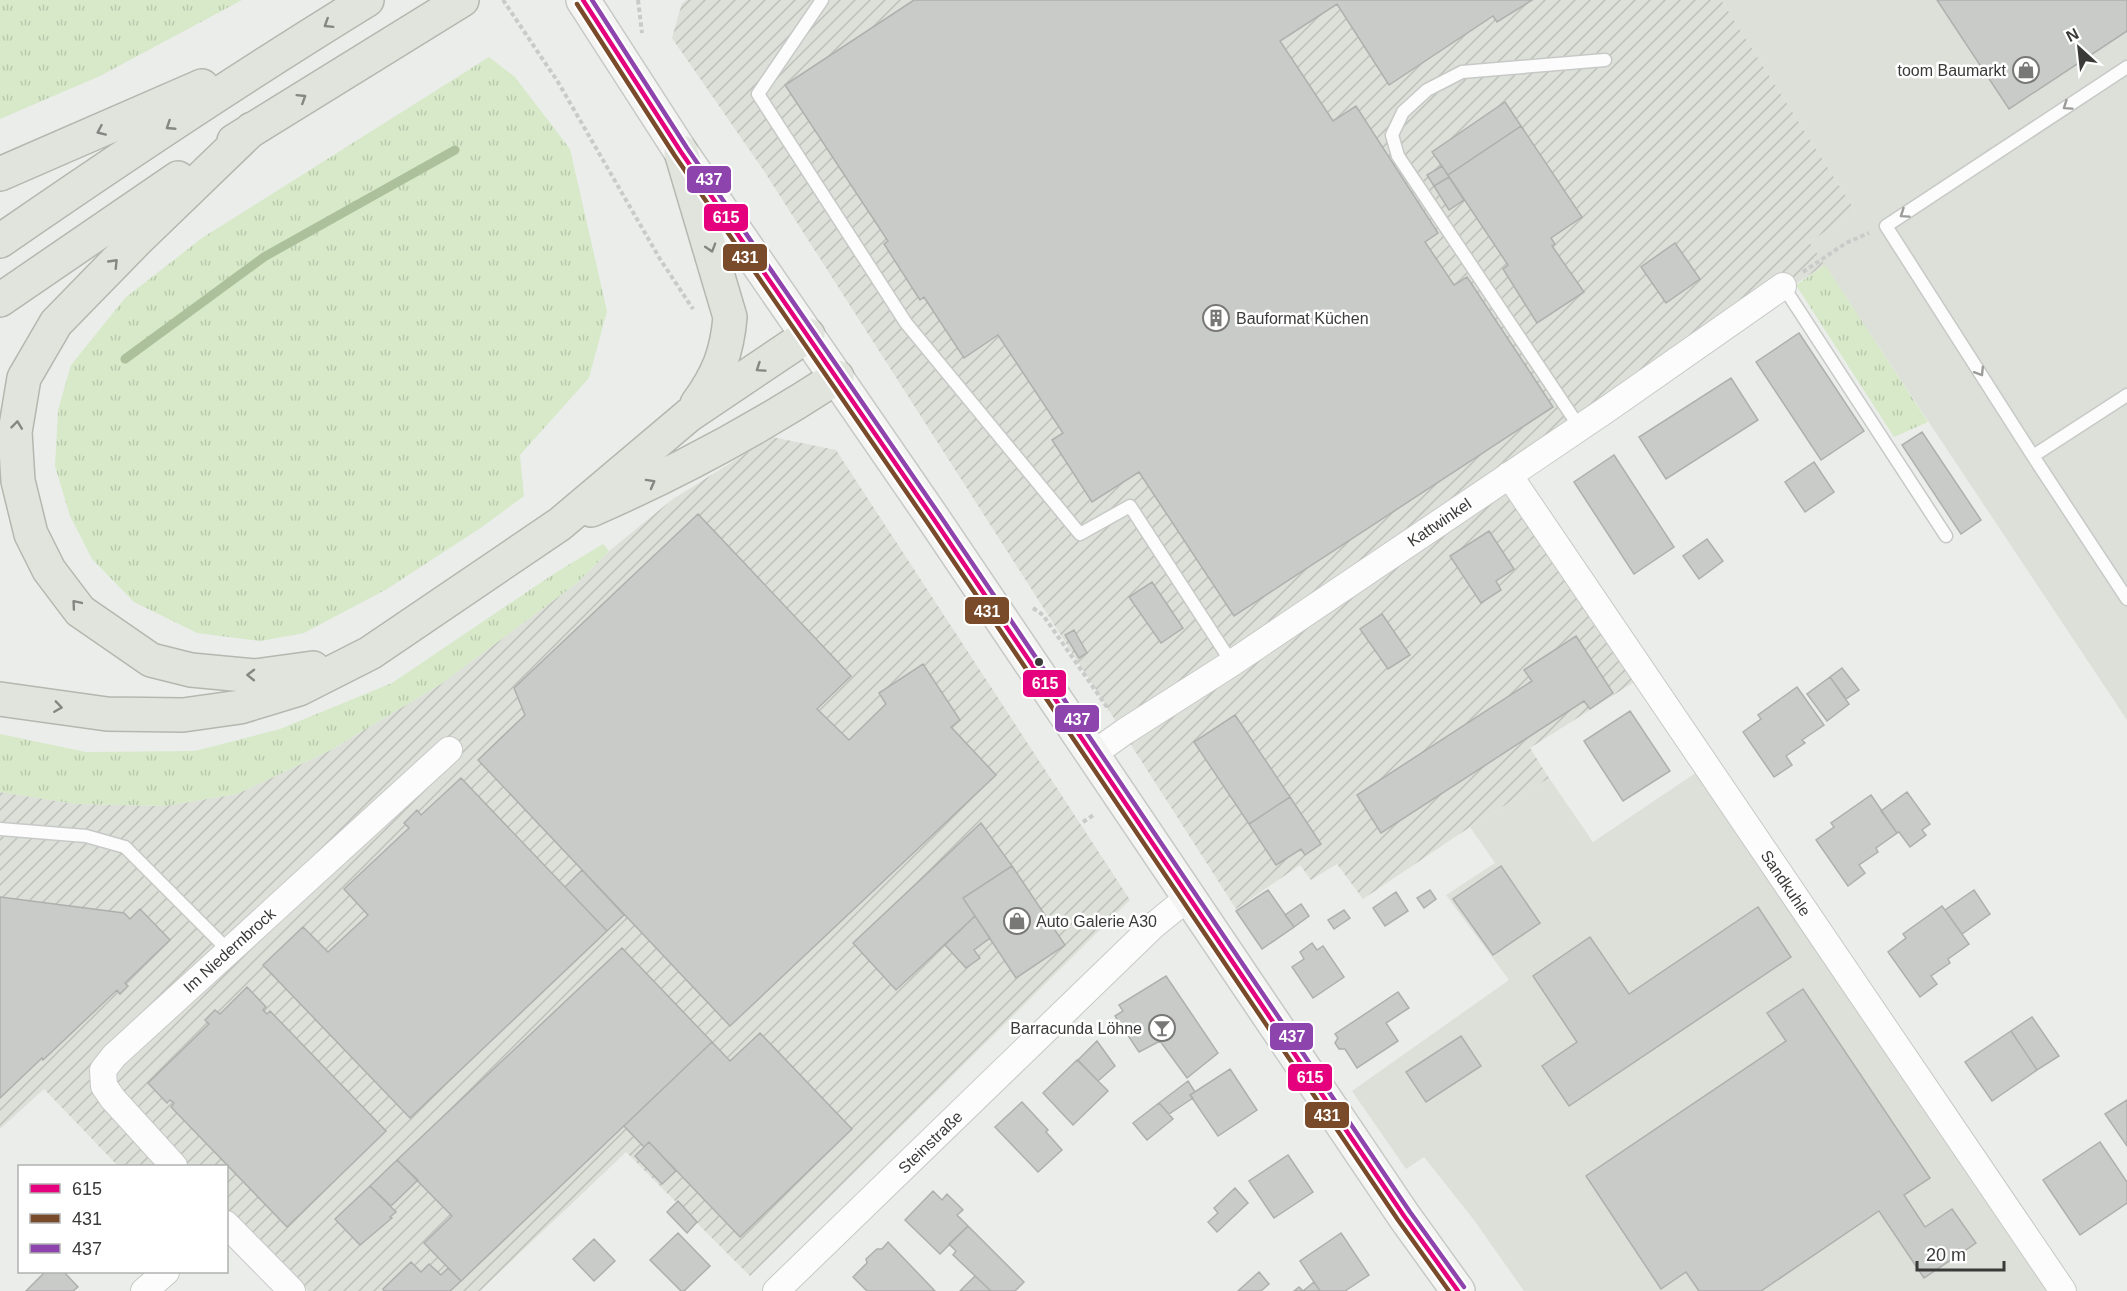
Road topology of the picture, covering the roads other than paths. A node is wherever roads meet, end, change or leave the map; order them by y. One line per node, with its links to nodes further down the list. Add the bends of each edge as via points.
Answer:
1 (367, 0): 5 (highway, one-way to 5)
2 (583, 0): 9 (main road)
3 (822, 0): 25 (lane, via 758,94 906,323 1072,525 1080,534 1130,506)
4 (450, 7): 8 (highway, one-way to 4)
5 (289, 48): 10 (highway, one-way to 10); 11 (highway, one-way to 11)
6 (1605, 60): 18 (lane, via 1462,72 1427,90 1403,112 1392,135 1398,156)
7 (2127, 67): 19 (lane, one-way to 19, via 1886,226)
8 (252, 129): 13 (highway); 24 (highway, one-way to 8, via 314,668 255,676 191,670 151,660 80,611 49,570 31,534 18,481 15,432 24,378 56,323)
9 (681, 152): 14 (main road); 17 (highway, one-way to 17, via 730,317 724,355 713,381)
10 (0, 174)
11 (0, 241)
12 (1783, 286): 18 (street, Kattwinkel); 22 (lane)
13 (0, 300)
14 (808, 335): 15 (main road); 17 (highway, one-way to 17)
15 (837, 377): 21 (highway, one-way to 15, via 642,488); 28 (main road)
16 (2127, 395): 19 (lane)
17 (689, 415): 21 (highway)
18 (1580, 428): 20 (street, Kattwinkel)
19 (2033, 456): 23 (lane)
20 (1509, 475): 25 (street, Kattwinkel); 35 (street, Sandkuhle)
21 (560, 524): 24 (highway)
22 (1946, 536)
23 (2127, 599)
24 (370, 653): 26 (highway, one-way to 24, via 106,714 183,715 240,707 299,689)
25 (1232, 663): 28 (street, Kattwinkel)
26 (0, 699)
27 (449, 750): 31 (street, Im Niedernbrock)
28 (1093, 754): 30 (main road)
29 (0, 829): 31 (lane, via 86,836 124,847)
30 (1190, 897): 38 (street, Steinstraße, via 1153,926); 39 (main road)
31 (229, 951): 32 (street, Im Niedernbrock, via 103,1070 104,1086 113,1099)
32 (172, 1165)
33 (228, 1226): 37 (street)
34 (165, 1273): 36 (street)
35 (2057, 1290)
36 (144, 1291)
37 (292, 1291)
38 (776, 1291)
39 (1458, 1291)

